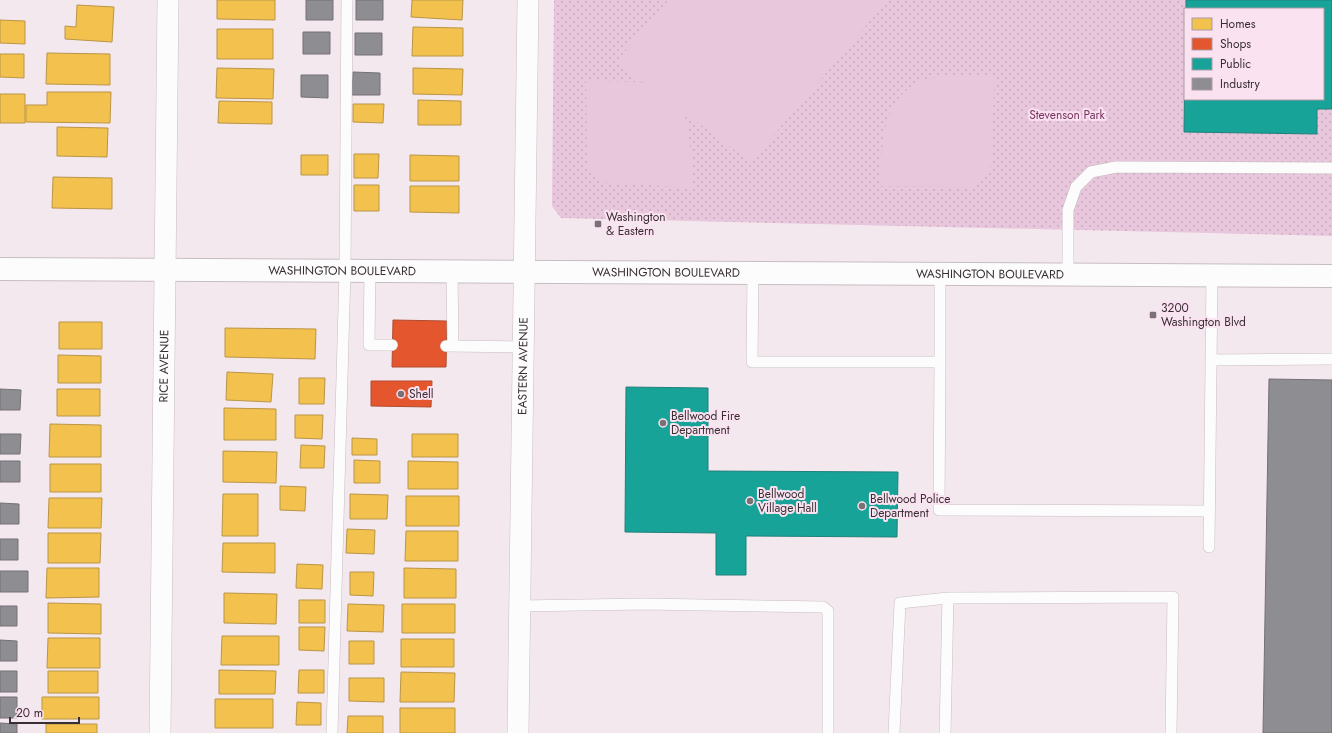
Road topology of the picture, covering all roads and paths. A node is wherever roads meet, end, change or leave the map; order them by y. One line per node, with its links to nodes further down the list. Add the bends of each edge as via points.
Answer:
1 (168, 0): 6 (street, RICE AVENUE)
2 (347, 0): 7 (lane)
3 (528, 0): 10 (street, EASTERN AVENUE)
4 (1332, 168): 13 (lane, via 1116,167 1091,172 1076,187 1068,210)
5 (0, 269): 6 (street, WASHINGTON BOULEVARD)
6 (165, 270): 7 (street, WASHINGTON BOULEVARD); 25 (street, RICE AVENUE)
7 (345, 271): 8 (street, WASHINGTON BOULEVARD); 26 (lane)
8 (370, 271): 9 (street, WASHINGTON BOULEVARD); 16 (lane, via 370,345)
9 (452, 271): 10 (street, WASHINGTON BOULEVARD); 17 (lane, via 449,346)
10 (524, 272): 11 (street, WASHINGTON BOULEVARD); 17 (street, EASTERN AVENUE)
11 (753, 273): 12 (street, WASHINGTON BOULEVARD); 20 (lane, via 752,362)
12 (940, 274): 13 (street, WASHINGTON BOULEVARD); 20 (lane)
13 (1068, 275): 14 (street, WASHINGTON BOULEVARD)
14 (1212, 275): 15 (street, WASHINGTON BOULEVARD); 19 (lane)
15 (1332, 276)
16 (392, 345)
17 (523, 347): 24 (street, EASTERN AVENUE)
18 (1332, 359): 19 (lane)
19 (1211, 360): 21 (lane)
20 (940, 362): 21 (lane, via 939,510)
21 (1210, 511): 22 (lane)
22 (1209, 547)
23 (948, 598): 29 (lane, via 900,603); 30 (lane); 31 (lane, via 1173,597)
24 (519, 606): 27 (street, EASTERN AVENUE); 28 (lane, via 645,604 823,607 828,611)
25 (160, 733)
26 (332, 733)
27 (518, 733)
28 (828, 733)
29 (894, 733)
30 (945, 733)
31 (1171, 733)

